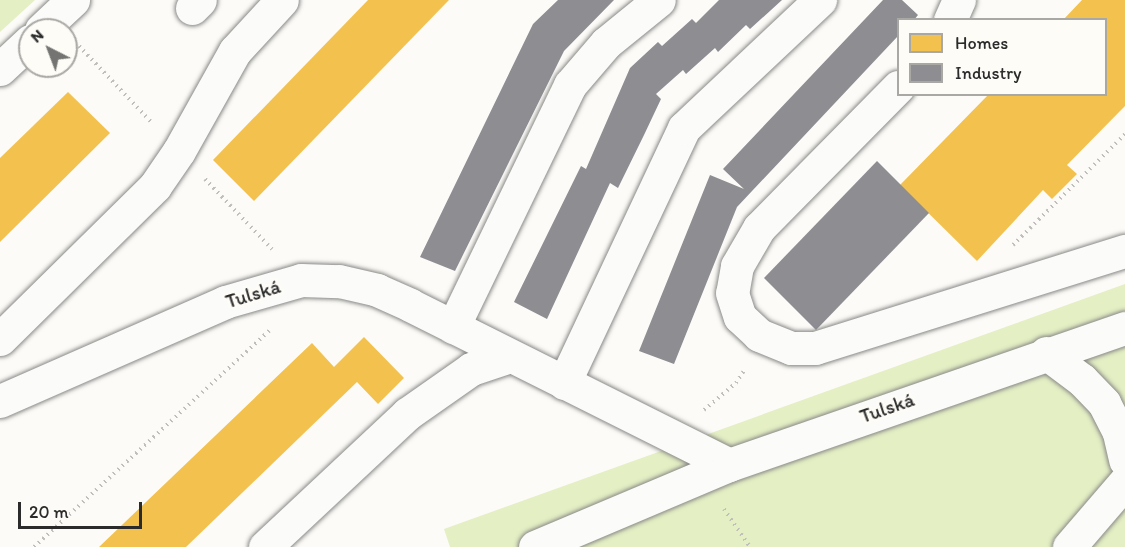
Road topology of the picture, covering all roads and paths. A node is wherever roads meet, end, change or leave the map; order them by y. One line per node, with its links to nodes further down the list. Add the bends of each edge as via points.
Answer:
1 (282, 0): 19 (street, via 235,51 155,186)
2 (659, 0): 16 (street, via 599,50 570,85)
3 (820, 0): 22 (street, via 684,128)
4 (959, 0): 5 (street)
5 (951, 18)
6 (78, 50): 10 (path)
7 (18, 55): 8 (street)
8 (0, 69)
9 (897, 88): 15 (street, via 759,228 737,266 732,293 740,317 759,335 791,348 815,348)
10 (150, 120)
11 (1125, 134): 14 (path)
12 (227, 202): 13 (path)
13 (261, 238)
14 (1009, 249)
15 (1125, 251)
16 (453, 327): 21 (street, Tulská); 24 (street, Tulská, via 377,290 339,281 301,280 225,302)
17 (273, 328): 30 (path)
18 (1125, 328): 20 (street, Tulská)
19 (0, 339)
20 (1046, 353): 26 (street, via 1082,380 1104,404 1119,433); 27 (street, Tulská)
21 (510, 356): 22 (street, Tulská); 31 (street, via 471,369 407,414)
22 (564, 383): 27 (street, Tulská)
23 (736, 383): 25 (path)
24 (0, 401)
25 (702, 411)
26 (1125, 460)
27 (729, 465): 32 (street, Tulská)
28 (1125, 482): 34 (street)
29 (717, 499): 33 (path)
30 (34, 547)
31 (265, 547)
32 (535, 547)
33 (750, 547)
34 (1069, 547)

